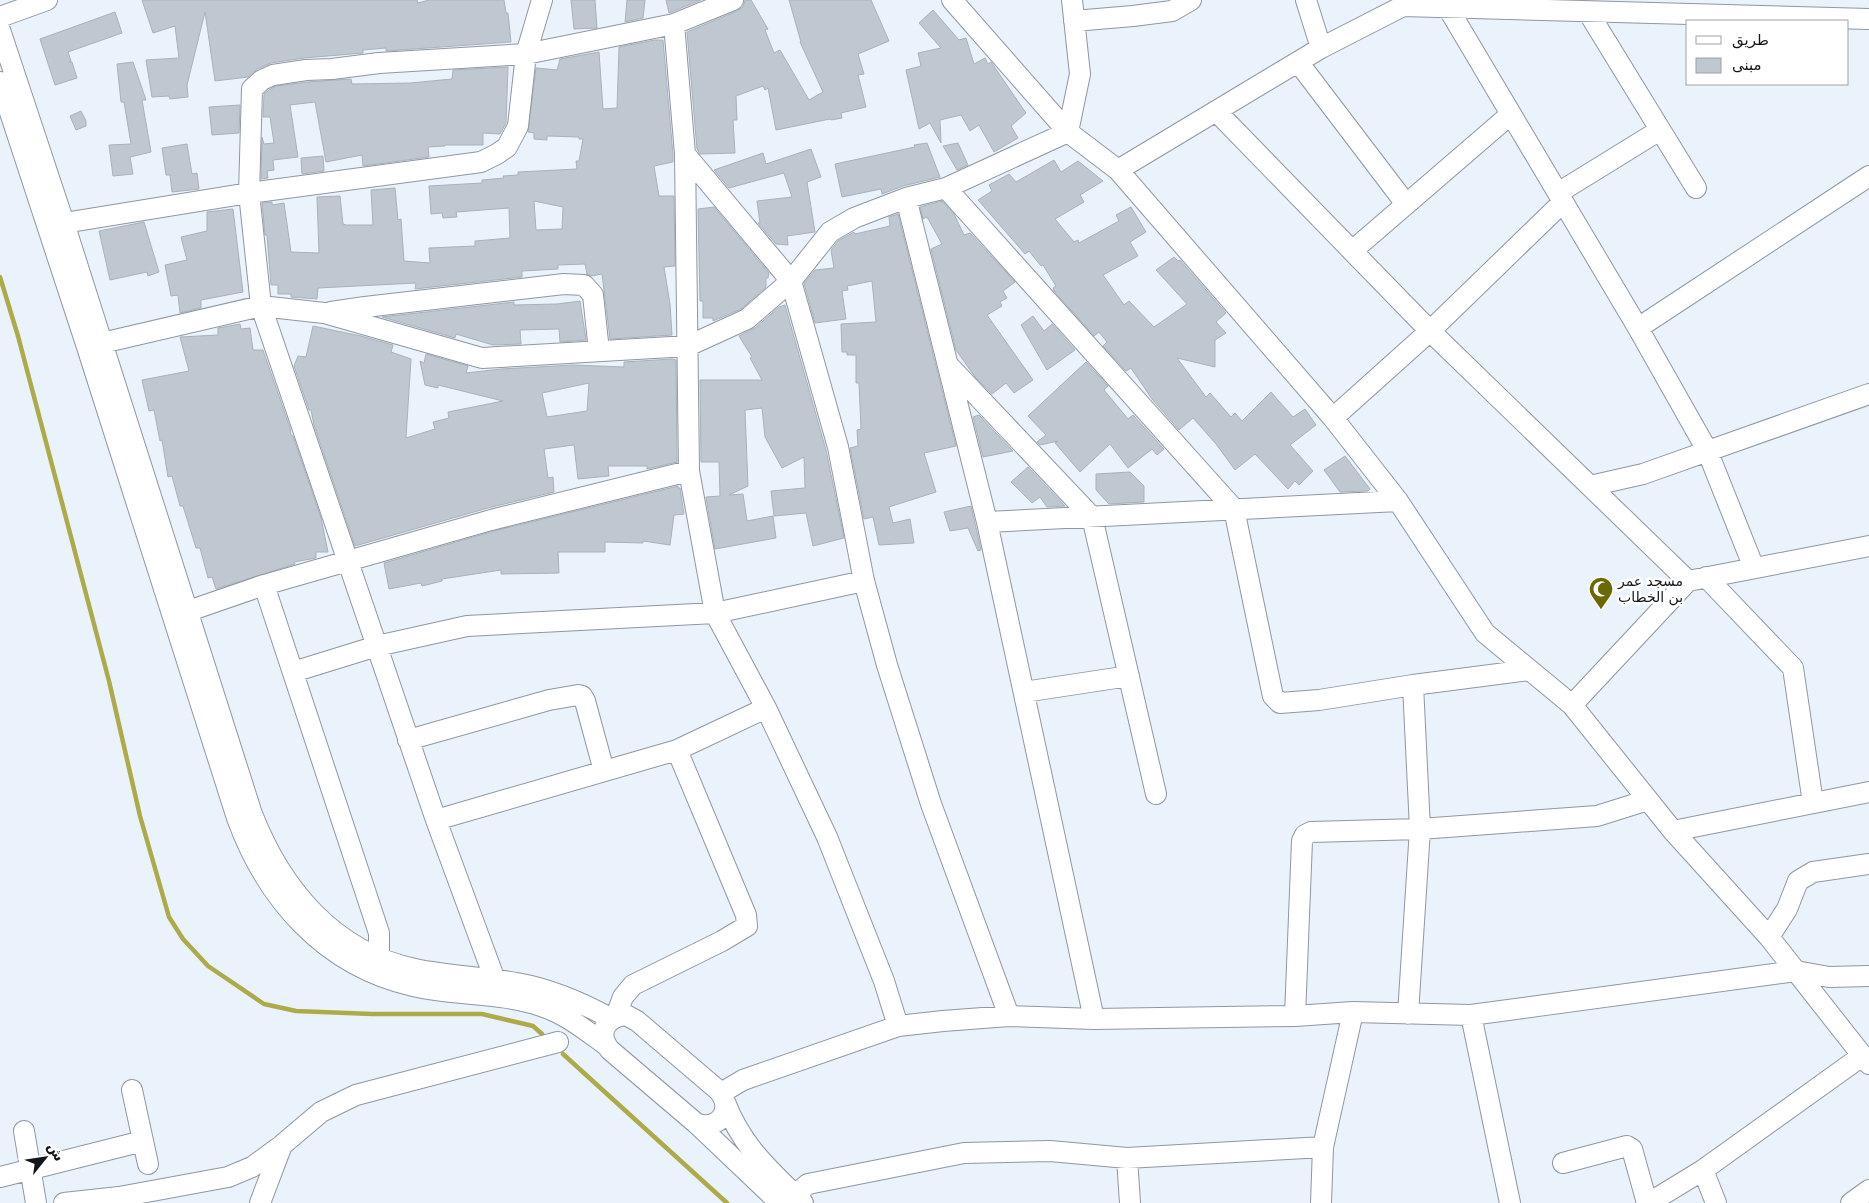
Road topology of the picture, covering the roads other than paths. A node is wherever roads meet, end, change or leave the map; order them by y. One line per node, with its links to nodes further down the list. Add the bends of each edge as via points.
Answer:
1 (47, 0): 14 (street)
2 (542, 0): 16 (street)
3 (733, 0): 13 (street)
4 (1072, 0): 12 (street)
5 (1191, 0): 12 (street, via 1172,11)
6 (1306, 0): 15 (street)
7 (954, 1): 22 (street)
8 (1450, 4): 10 (street); 15 (street, via 1403,6); 20 (street)
9 (1719, 8): 10 (street); 11 (street)
10 (1588, 12): 21 (street)
11 (1869, 19)
12 (1074, 21): 22 (street, via 1080,74)
13 (674, 24): 16 (street); 23 (street)
14 (0, 29): 32 (street)
15 (1321, 48): 17 (street)
16 (526, 54): 28 (street, via 518,126 507,147 497,154 481,162 452,167); 28 (street, via 306,70 262,80 252,89)
17 (1298, 62): 19 (street); 31 (street)
18 (0, 82): 39 (street)
19 (1217, 112): 24 (street); 33 (street)
20 (1511, 114): 29 (street); 31 (street)
21 (1660, 130): 27 (street); 29 (street)
22 (1068, 132): 24 (street); 26 (street)
23 (686, 154): 34 (street); 40 (street)
24 (1118, 170): 44 (street)
25 (1869, 176): 37 (street)
26 (946, 188): 30 (street); 49 (street)
27 (1696, 188)
28 (249, 193): 32 (street); 35 (street)
29 (1561, 197): 37 (street); 38 (street)
30 (906, 198): 34 (street, via 854,218 830,232); 42 (street)
31 (1406, 204): 33 (street)
32 (64, 223): 39 (street)
33 (1352, 251): 38 (street)
34 (791, 281): 40 (street, via 747,319); 56 (street, via 838,447)
35 (261, 306): 36 (street); 39 (street); 53 (street)
36 (324, 313): 41 (street, via 482,358); 41 (street, via 564,284 584,285 593,295)
37 (1638, 328): 45 (street)
38 (1430, 331): 44 (street); 47 (street)
39 (94, 345): 59 (street)
40 (688, 346): 41 (street); 46 (street)
41 (599, 351)
42 (948, 365): 50 (street); 51 (street)
43 (1869, 394): 45 (street)
44 (1334, 418): 48 (street)
45 (1707, 450): 47 (street, via 1643,474); 54 (street)
46 (689, 471): 53 (street, via 490,520); 58 (street)
47 (1590, 486): 55 (street)
48 (1398, 501): 49 (street); 61 (street, via 1485,633)
49 (1234, 509): 50 (street); 64 (street, via 1270,687 1280,703)
50 (1092, 516): 51 (street); 63 (street)
51 (987, 522): 65 (street)
52 (1869, 546): 54 (street)
53 (348, 560): 57 (street); 60 (street)
54 (1754, 568): 55 (street)
55 (1697, 579): 66 (street); 74 (street, via 1793,668)
56 (864, 581): 58 (street); 86 (street, via 931,804)
57 (264, 585): 59 (street); 62 (street)
58 (715, 613): 60 (street, via 467,626); 67 (street)
59 (180, 614): 80 (street, via 252,814 274,862 304,905)
60 (377, 646): 62 (street); 68 (street)
61 (1529, 670): 64 (street); 66 (street)
62 (293, 672): 80 (street, via 379,933)
63 (1129, 676): 65 (street); 72 (street)
64 (1413, 685): 76 (street)
65 (1024, 692): 90 (street)
66 (1572, 705): 73 (street)
67 (766, 708): 69 (street); 91 (street, via 827,837 884,981)
68 (408, 740): 70 (street, via 549,700 578,695 585,701); 75 (street)
69 (677, 750): 70 (street); 89 (street, via 746,915 747,926 633,985 623,997)
70 (604, 771): 75 (street)
71 (1869, 792): 74 (street)
72 (1156, 794)
73 (1648, 800): 76 (street, via 1597,816); 77 (street)
74 (1813, 803): 77 (street)
75 (436, 820): 83 (street)
76 (1420, 829): 85 (street); 87 (street, via 1317,831 1305,836 1302,841)
77 (1673, 831): 79 (street)
78 (1869, 864): 79 (street, via 1813,872 1798,881 1787,909)
79 (1768, 937): 81 (street)
80 (376, 964): 83 (street, via 414,987)
81 (1796, 972): 82 (street, via 1829,977); 88 (street); 94 (street)
82 (1869, 976)
83 (493, 988): 89 (street, via 518,983 566,997); 93 (street, via 565,1016)
84 (1353, 1012): 85 (street); 87 (street); 101 (street)
85 (1408, 1014): 88 (street)
86 (1009, 1016): 90 (street); 91 (street)
87 (1295, 1016): 90 (street)
88 (1471, 1016): 116 (street)
89 (614, 1018): 93 (street, via 604,1033); 96 (street, via 626,1015 638,1021)
90 (1094, 1019)
91 (898, 1026): 96 (street, via 743,1080)
92 (558, 1042): 100 (street, via 356,1095 321,1112)
93 (606, 1045): 97 (street)
94 (1865, 1060): 106 (street)
95 (132, 1090): 99 (street)
96 (723, 1098): 97 (street, via 724,1114 720,1119 709,1125); 110 (street, via 740,1134)
97 (697, 1124): 110 (street)
98 (24, 1131): 105 (street)
99 (143, 1140): 104 (street); 105 (street)
100 (282, 1146): 109 (street, via 252,1167 228,1177); 113 (street)
101 (1323, 1147): 102 (street); 115 (street)
102 (1127, 1158): 110 (street, via 1050,1151 964,1153 808,1184); 114 (street)
103 (1563, 1163): 117 (street, via 1627,1146 1632,1149)
104 (148, 1164)
105 (30, 1169): 107 (street); 111 (street)
106 (1703, 1170): 117 (street); 118 (street)
107 (0, 1177)
108 (1869, 1190): 119 (street)
109 (120, 1200): 112 (street)
110 (792, 1200)
111 (36, 1203)
112 (64, 1203)
113 (260, 1203)
114 (1130, 1203)
115 (1321, 1203)
116 (1510, 1203)
117 (1648, 1203)
118 (1716, 1203)
119 (1852, 1203)

